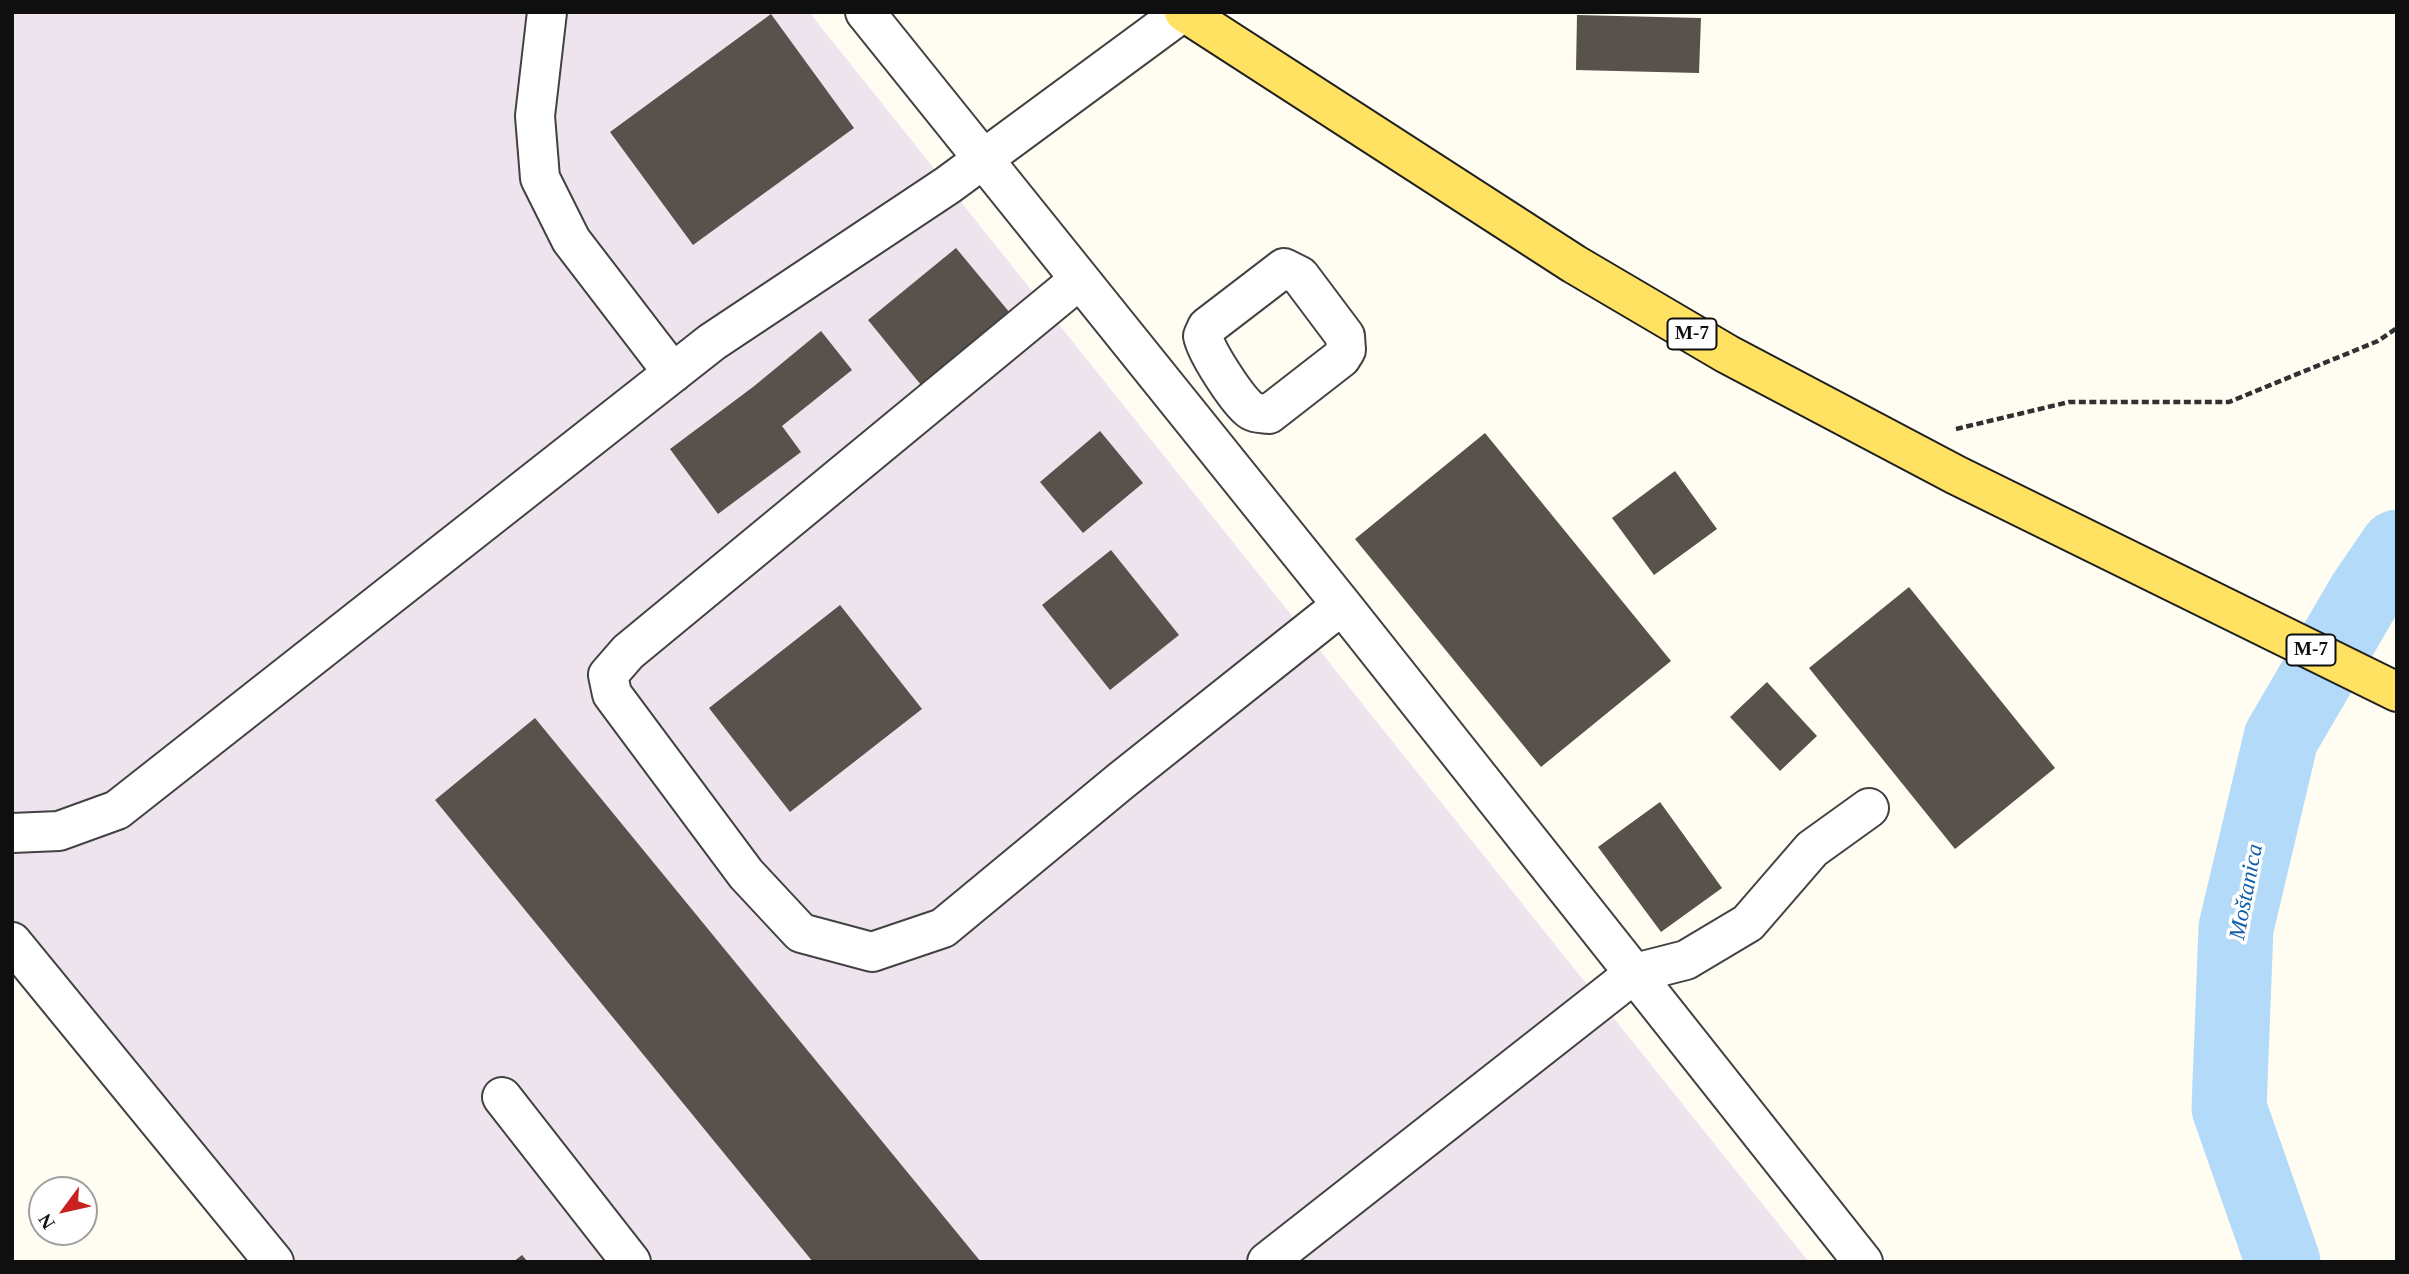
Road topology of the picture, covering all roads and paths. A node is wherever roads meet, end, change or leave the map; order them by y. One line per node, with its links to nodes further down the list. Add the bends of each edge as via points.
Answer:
1 (547, 12): 7 (street, via 535,116 540,178 571,240)
2 (865, 12): 4 (street)
3 (1183, 12): 4 (street); 10 (main road, M-7, via 1574,264)
4 (983, 161): 5 (street); 7 (street, via 712,342)
5 (1079, 280): 9 (street); 11 (street, via 628,652 608,675 612,694 746,874 801,933 872,952 943,928)
6 (2397, 328): 10 (path, via 2378,341 2229,402 2069,402)
7 (673, 373): 14 (street, via 117,810 59,831)
8 (1229, 382): 9 (street)
9 (1189, 415): 11 (street)
10 (1894, 444): 12 (main road, M-7)
11 (1342, 605): 16 (street)
12 (2397, 692)
13 (1869, 808): 16 (street, via 1812,849 1748,923 1686,960)
14 (12, 833)
15 (12, 942): 18 (street)
16 (1635, 974): 20 (street); 21 (street)
17 (502, 1097): 19 (street)
18 (274, 1262)
19 (631, 1262)
20 (1267, 1262)
21 (1863, 1262)

